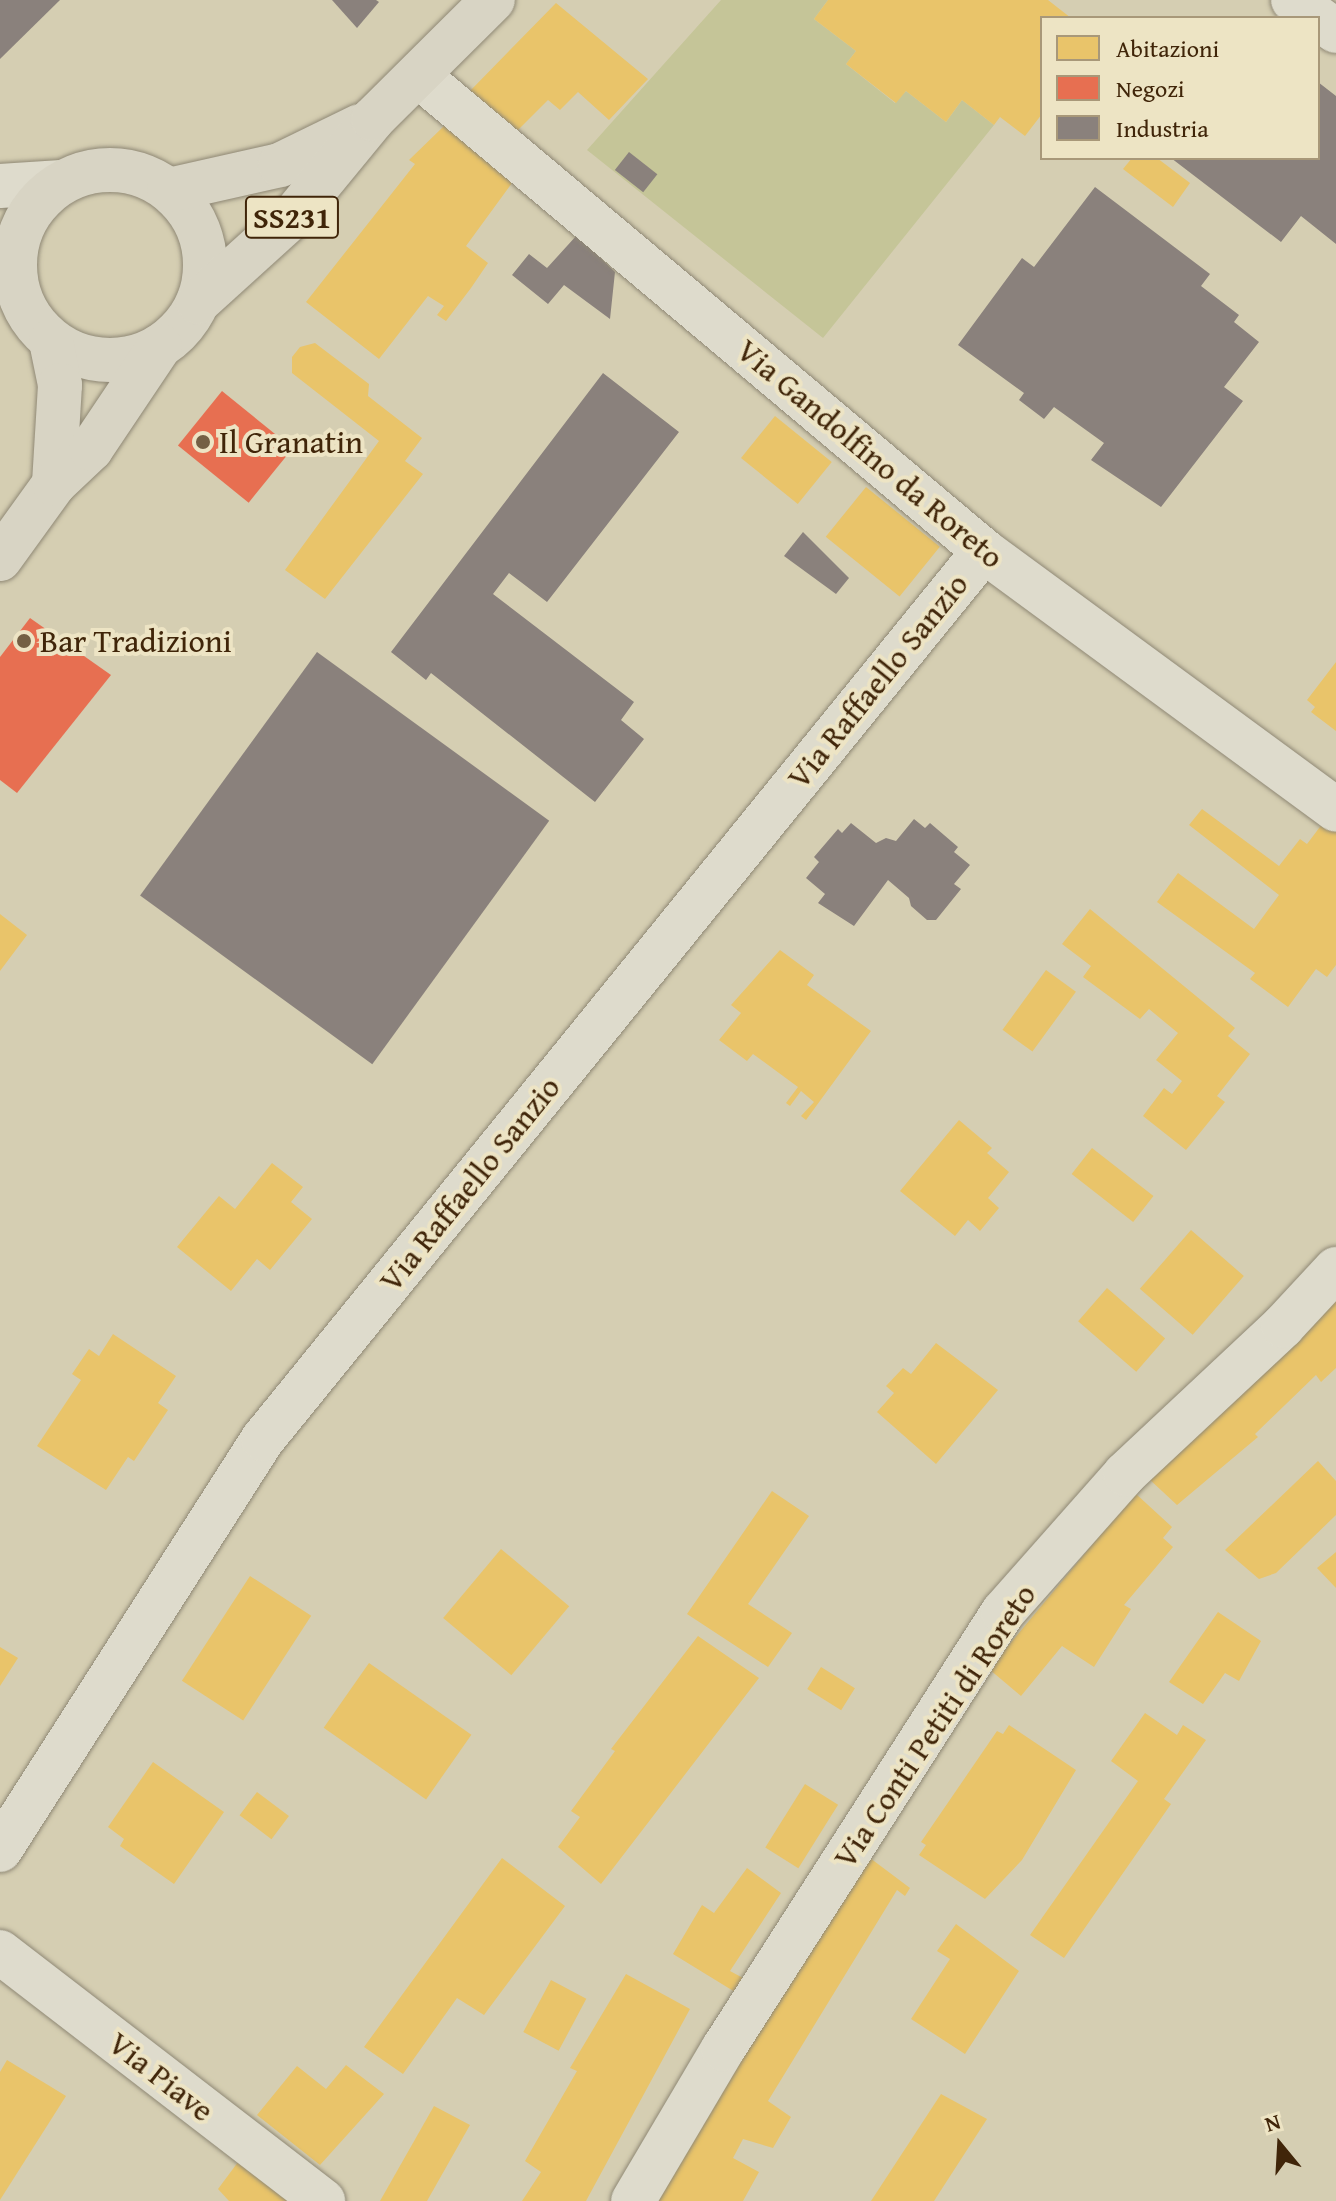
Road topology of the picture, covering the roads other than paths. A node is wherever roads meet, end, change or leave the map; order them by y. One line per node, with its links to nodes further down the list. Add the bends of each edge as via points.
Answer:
1 (493, 0): 4 (main road, SS231)
2 (1293, 0): 3 (street)
3 (1316, 16)
4 (420, 77): 5 (main road, SS231); 14 (street, Via Gandolfino da Roreto)
5 (373, 119): 8 (main road, SS231, via 280,165); 10 (main road, SS231, via 295,214)
6 (62, 182): 7 (street); 8 (main road, SS231, via 117,169 144,175); 9 (main road, via 24,223)
7 (0, 186)
8 (169, 190): 10 (main road, SS231, via 190,212 203,241 205,272)
9 (7, 272): 11 (main road, via 34,323)
10 (198, 302): 12 (main road, SS231, via 182,327)
11 (51, 341): 12 (main road, SS231, via 77,355 105,360 134,357); 13 (main road, via 60,385)
12 (160, 346): 13 (main road, SS231, via 91,449)
13 (54, 484): 15 (main road, SS231)
14 (984, 551): 16 (street, Via Gandolfino da Roreto); 18 (street, Via Raffaello Sanzio, via 263,1439)
15 (0, 559)
16 (1336, 810)
17 (1336, 1269): 21 (street, Via Conti Petiti di Roreto, via 1125,1474 1003,1612 723,2049)
18 (0, 1850)
19 (0, 1952): 20 (street, Via Piave)
20 (323, 2201)
21 (633, 2201)

